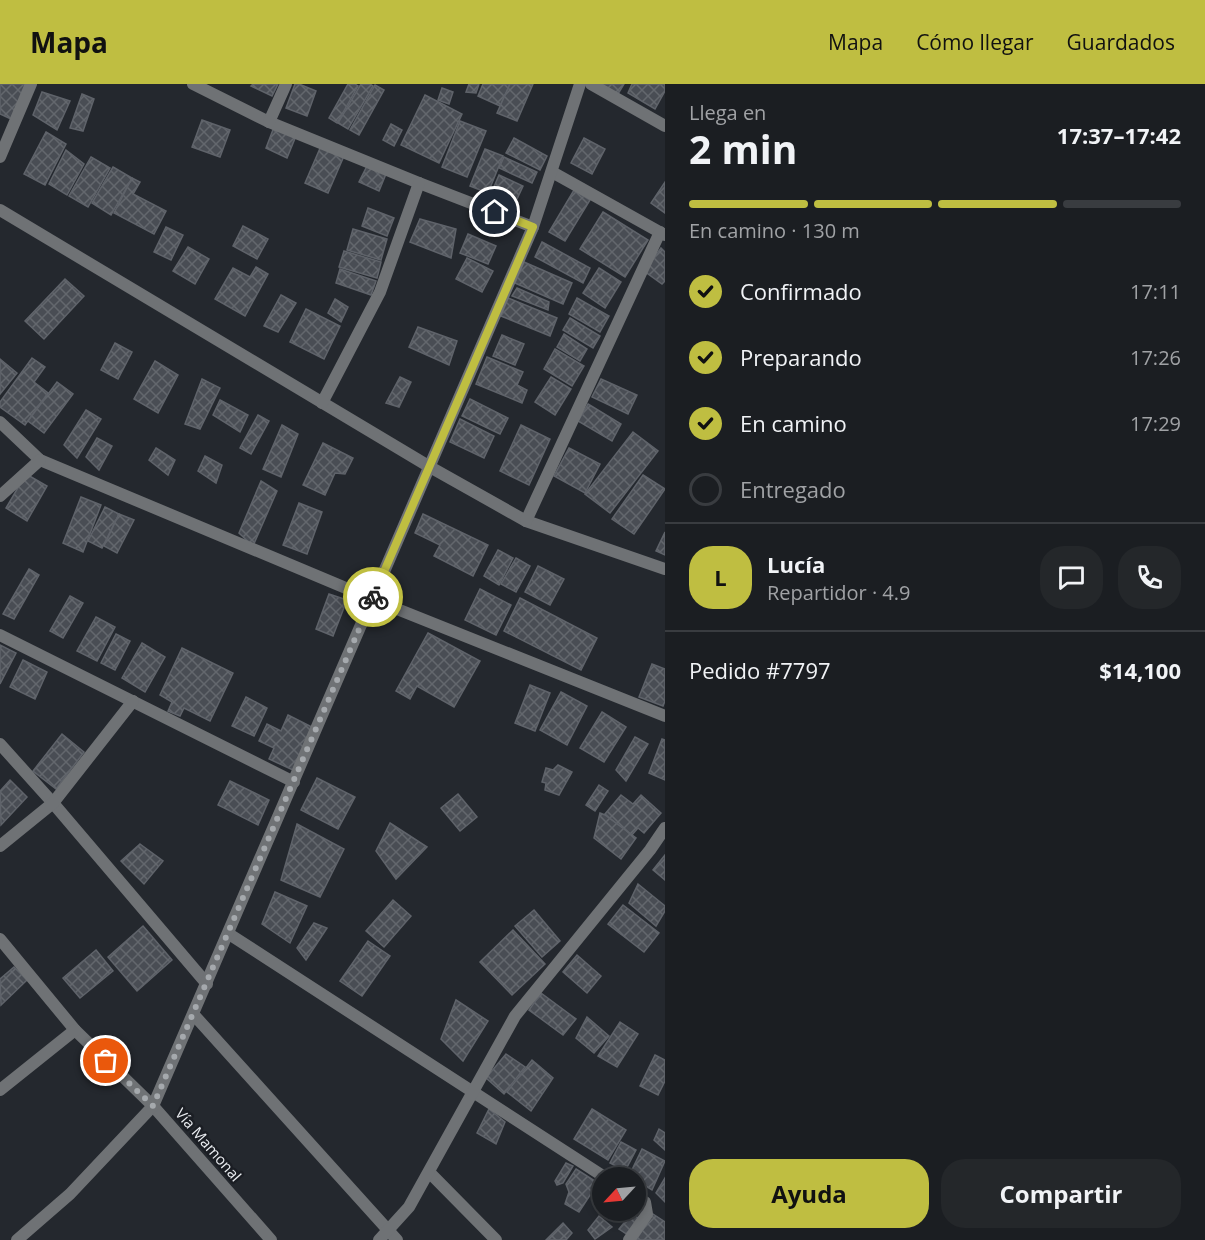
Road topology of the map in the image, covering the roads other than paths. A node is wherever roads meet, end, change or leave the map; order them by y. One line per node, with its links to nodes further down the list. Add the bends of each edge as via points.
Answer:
1 (31, 84): 8 (street)
2 (193, 84): 6 (street)
3 (286, 84): 6 (street)
4 (579, 84): 9 (street)
5 (591, 84): 7 (street)
6 (269, 122): 10 (street)
7 (665, 126)
8 (0, 157)
9 (552, 172): 12 (street); 13 (street)
10 (419, 183): 12 (street); 14 (street, via 380,292)
11 (0, 210): 14 (street)
12 (533, 227): 17 (street)
13 (662, 233): 19 (street)
14 (322, 403): 17 (street)
15 (0, 422): 16 (street)
16 (40, 460): 18 (street); 21 (street)
17 (430, 467): 19 (street); 21 (street)
18 (0, 496)
19 (526, 521): 20 (street)
20 (665, 569)
21 (372, 599): 24 (street); 26 (street)
22 (0, 635): 23 (street)
23 (133, 701): 26 (street); 27 (street)
24 (665, 716)
25 (0, 744): 27 (street)
26 (294, 782): 30 (street)
27 (53, 803): 29 (street); 32 (street)
28 (665, 828): 36 (street, via 516,1016)
29 (0, 846)
30 (229, 934): 32 (street); 36 (street)
31 (0, 939): 34 (street, Vía Mamonal)
32 (207, 984): 33 (street)
33 (194, 1015): 37 (street); 41 (street)
34 (75, 1030): 35 (street); 37 (street, Vía Mamonal)
35 (0, 1090)
36 (473, 1093): 38 (street); 39 (street)
37 (153, 1106): 42 (street, Vía Mamonal); 43 (street, via 70,1194)
38 (592, 1169)
39 (429, 1172): 41 (street, via 409,1207); 46 (street)
40 (642, 1221): 47 (street)
41 (388, 1230): 44 (street); 45 (street)
42 (266, 1238)
43 (17, 1240)
44 (379, 1240)
45 (397, 1240)
46 (496, 1240)
47 (629, 1240)

